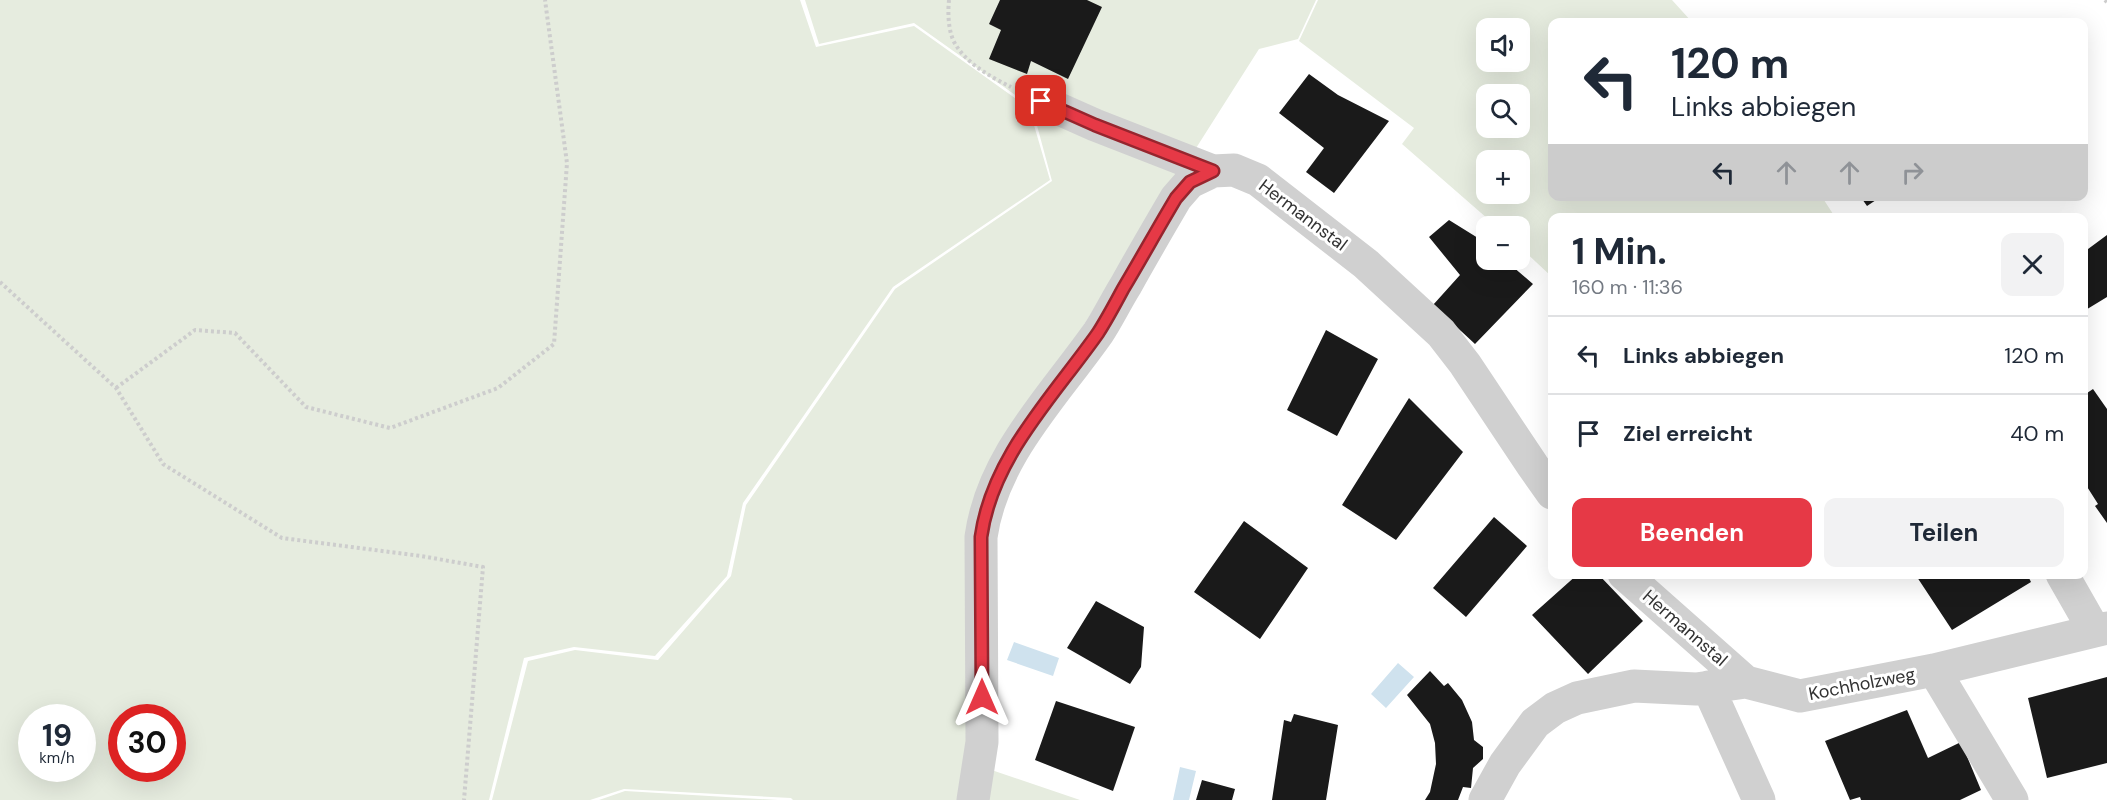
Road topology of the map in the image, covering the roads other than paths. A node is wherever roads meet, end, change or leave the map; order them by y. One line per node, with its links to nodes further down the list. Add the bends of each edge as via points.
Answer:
1 (1041, 101): 2 (street, Hermannstal)
2 (1213, 171): 3 (street, Hermannstal, via 1234,170 1258,180 1366,264 1441,333); 10 (street, via 1190,182 1176,198 1099,331 1022,436 992,490 981,537 982,742)
3 (1548, 487)
4 (1630, 579): 8 (street, Hermannstal)
5 (2065, 579): 6 (street)
6 (2100, 629): 7 (street, Kochholzweg)
7 (1934, 670): 8 (street, Kochholzweg, via 1800,696); 13 (street)
8 (1746, 682): 9 (street, Kochholzweg)
9 (1708, 687): 11 (street, Kochholzweg, via 1634,686 1577,698 1555,708 1535,723); 12 (street)
10 (973, 800)
11 (1485, 800)
12 (1759, 800)
13 (2012, 800)

